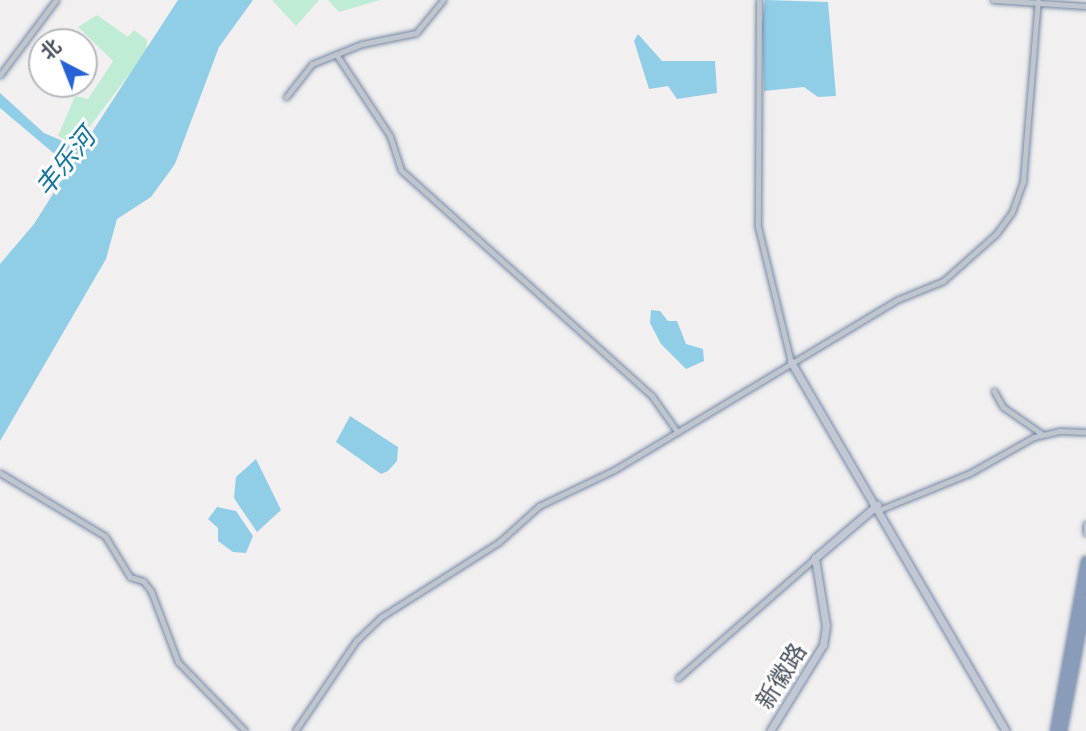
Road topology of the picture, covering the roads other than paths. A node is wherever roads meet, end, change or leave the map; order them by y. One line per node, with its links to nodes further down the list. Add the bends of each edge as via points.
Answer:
1 (56, 0): 8 (street)
2 (443, 0): 7 (street, via 416,33)
3 (760, 0): 10 (street, via 758,227)
4 (993, 0): 5 (street)
5 (1037, 1): 6 (street); 10 (street, via 1025,174 1009,218 949,277 899,299)
6 (1086, 6)
7 (336, 54): 9 (street, via 305,69); 12 (street, via 390,136 401,170 652,396)
8 (0, 75)
9 (286, 97)
10 (791, 362): 12 (street); 16 (street)
11 (995, 391): 14 (street, via 1003,407)
12 (676, 430): 24 (street, via 614,470 538,506 499,542 376,621 356,641)
13 (1086, 432): 14 (street)
14 (1042, 435): 16 (street, via 970,473)
15 (0, 473): 23 (street, via 105,536 129,576 144,581 151,591 178,662)
16 (878, 507): 19 (street); 26 (street)
17 (1086, 524): 18 (street)
18 (1086, 533)
19 (815, 558): 22 (street); 25 (street, 新徽路, via 826,626 824,645)
20 (1086, 561): 27 (highway)
21 (1086, 599): 28 (highway)
22 (678, 678)
23 (245, 731)
24 (295, 731)
25 (770, 731)
26 (1006, 731)
27 (1055, 731)
28 (1061, 731)

